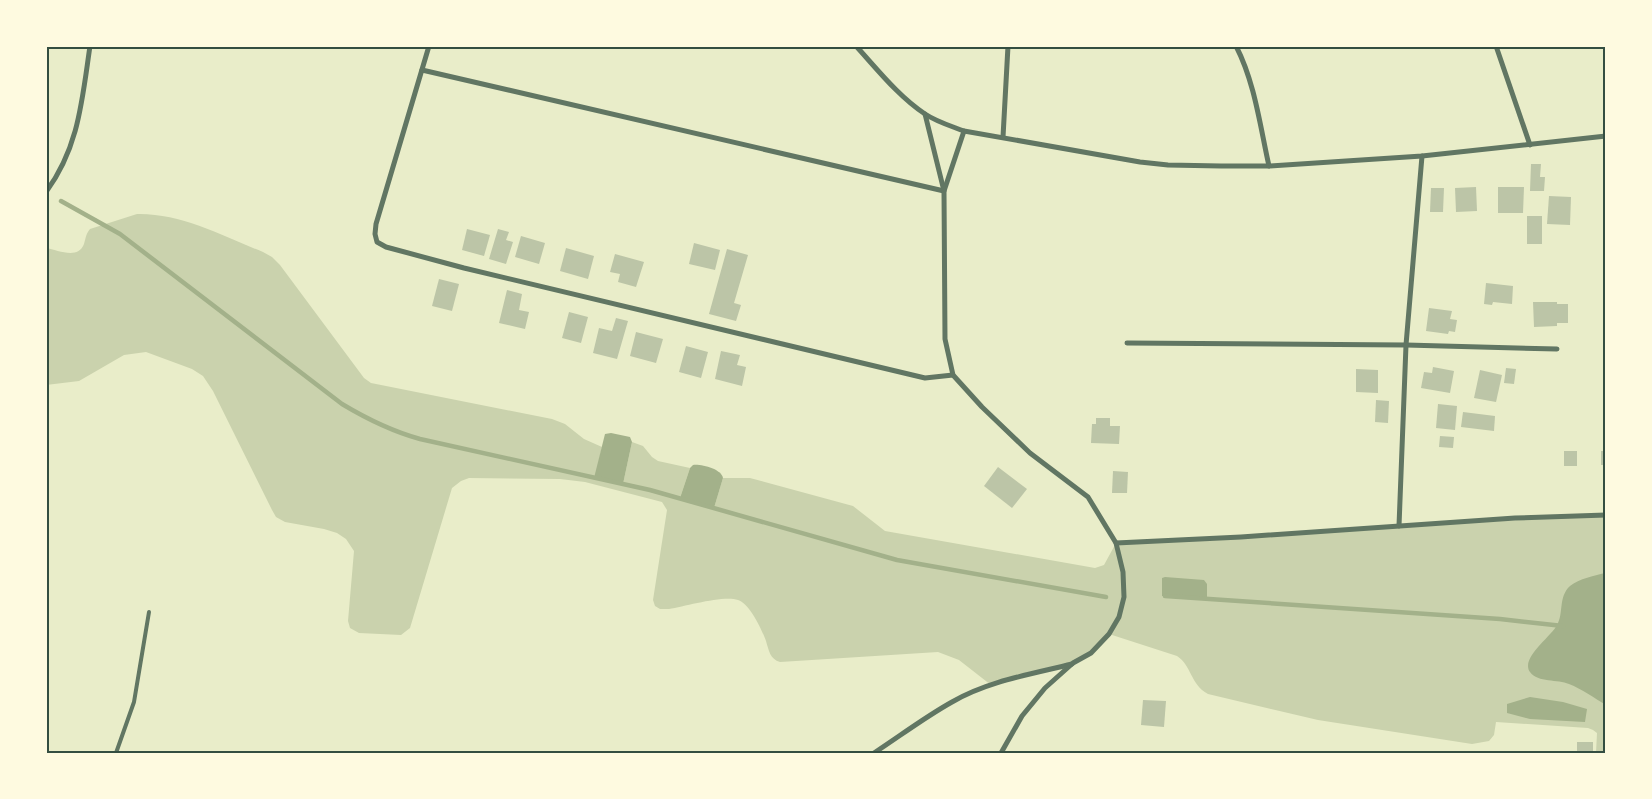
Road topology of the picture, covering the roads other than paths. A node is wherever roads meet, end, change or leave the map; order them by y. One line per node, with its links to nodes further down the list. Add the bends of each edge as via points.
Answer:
1 (90, 46): 16 (street, via 78,124 61,168)
2 (429, 46): 7 (street)
3 (856, 46): 8 (street)
4 (1008, 46): 11 (street)
5 (1236, 46): 14 (street, via 1252,87)
6 (1496, 46): 12 (street)
7 (422, 70): 15 (street); 20 (street, via 376,224 377,242 474,271 925,378)
8 (924, 114): 9 (street); 15 (street)
9 (964, 131): 11 (street); 15 (street)
10 (1606, 136): 12 (street)
11 (1003, 137): 14 (street, via 1140,162)
12 (1530, 145): 13 (street)
13 (1422, 156): 14 (street); 18 (street)
14 (1269, 166)
15 (944, 191): 20 (street, via 945,339)
16 (46, 192)
17 (1127, 344): 18 (street)
18 (1406, 344): 19 (street); 22 (street)
19 (1557, 349)
20 (953, 375): 23 (street, via 982,408 1030,453 1088,497)
21 (1606, 516): 22 (street)
22 (1399, 526): 23 (street)
23 (1116, 543): 25 (street, via 1123,572 1124,597 1119,617 1109,634 1091,653)
24 (149, 612): 26 (lane, via 134,702)
25 (1073, 664): 27 (street, via 1010,679 971,693); 28 (street, via 1031,704)
26 (116, 753)
27 (874, 753)
28 (1001, 753)

